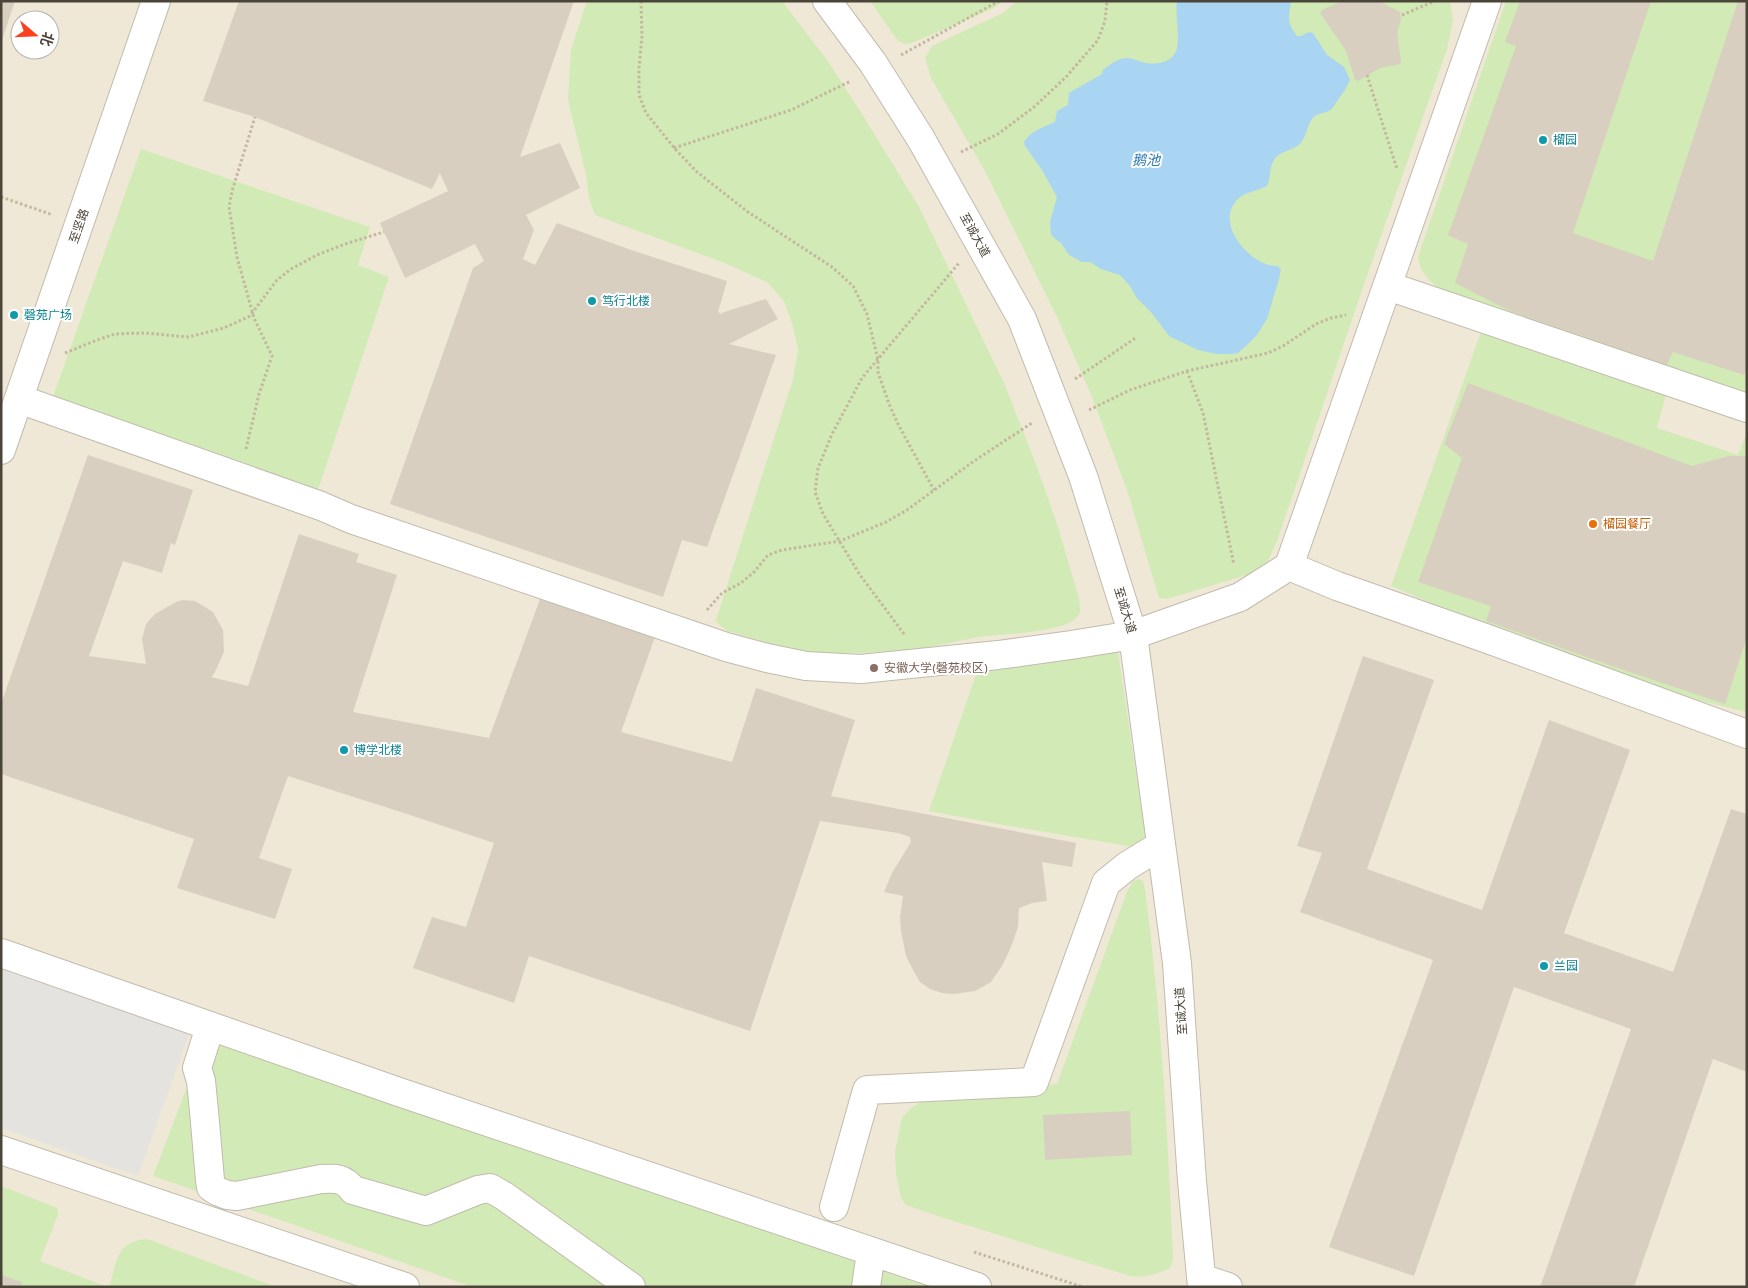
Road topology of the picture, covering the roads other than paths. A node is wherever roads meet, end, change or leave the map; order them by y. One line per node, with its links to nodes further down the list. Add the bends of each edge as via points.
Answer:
1 (156, 1): 5 (street, 至坚路)
2 (827, 1): 9 (street, 至诚大道, via 877,69 1022,320 1083,476)
3 (1487, 1): 4 (street)
4 (1388, 286): 6 (street); 8 (street)
5 (19, 399): 7 (street, 至坚路); 9 (street, via 351,519 767,658 806,666 861,669 998,655)
6 (1747, 408)
7 (1, 450)
8 (1289, 566): 9 (street, via 1240,598); 10 (street)
9 (1133, 634): 11 (street, 至诚大道)
10 (1747, 734)
11 (1161, 845): 15 (street, via 1126,866 1106,883 1034,1082 867,1090); 17 (street, 至诚大道, via 1177,963)
12 (1, 953): 13 (street)
13 (210, 1027): 16 (street); 19 (street, via 196,1068 204,1104 211,1187 217,1191 238,1196 334,1178 347,1182 353,1190 426,1211 490,1188)
14 (1, 1150): 18 (street)
15 (834, 1208)
16 (871, 1252): 20 (street); 21 (street)
17 (1201, 1282): 22 (street)
18 (390, 1284)
19 (631, 1287)
20 (866, 1287)
21 (977, 1287)
22 (1228, 1287)

